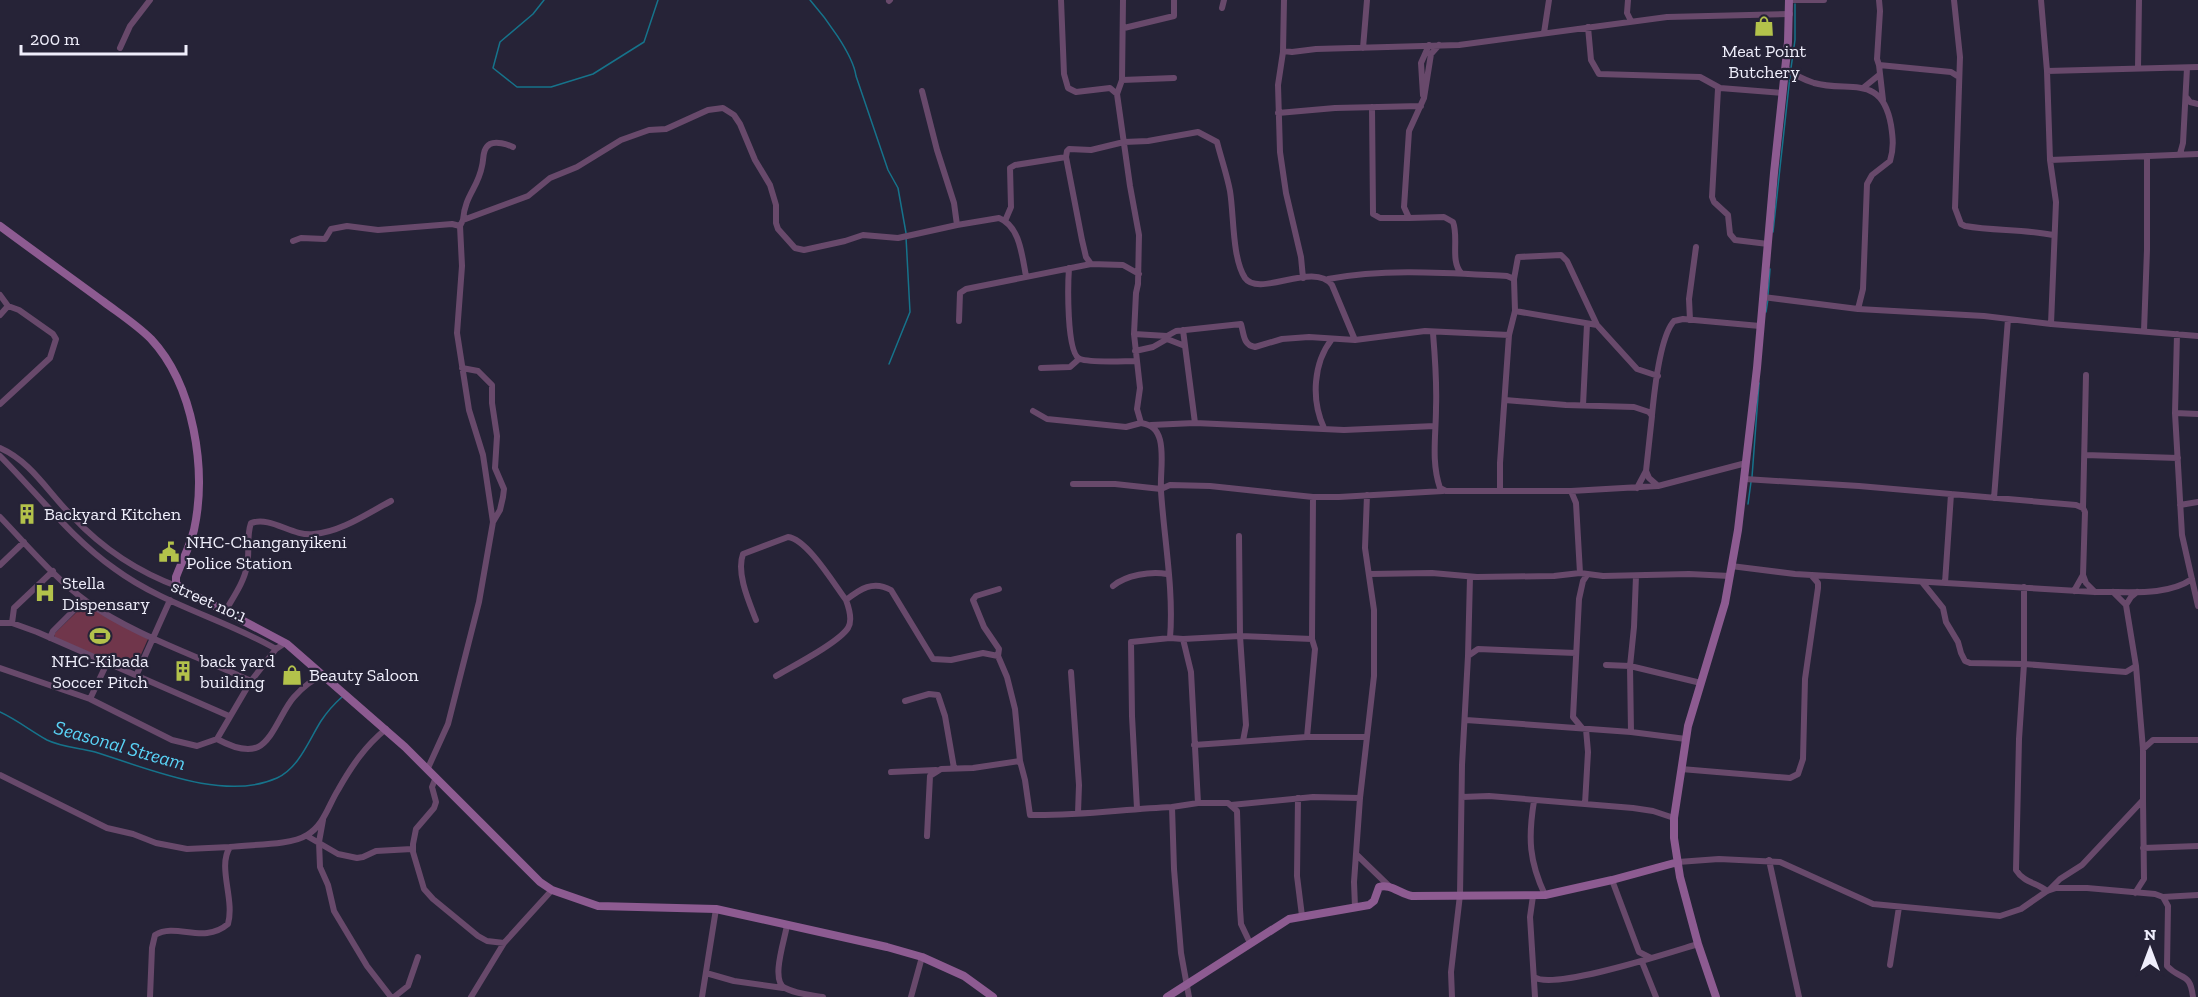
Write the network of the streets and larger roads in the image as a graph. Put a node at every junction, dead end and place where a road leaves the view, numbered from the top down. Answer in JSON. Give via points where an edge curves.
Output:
{"nodes":[{"id":1,"x":150,"y":0,"type":"edge"},
{"id":2,"x":1061,"y":0,"type":"edge"},
{"id":3,"x":1123,"y":0,"type":"edge"},
{"id":4,"x":1174,"y":0,"type":"edge"},
{"id":5,"x":1224,"y":0,"type":"edge"},
{"id":6,"x":1284,"y":0,"type":"edge"},
{"id":7,"x":1367,"y":0,"type":"edge"},
{"id":8,"x":1549,"y":0,"type":"edge"},
{"id":9,"x":1628,"y":0,"type":"edge"},
{"id":10,"x":1790,"y":0,"type":"edge"},
{"id":11,"x":1824,"y":0,"type":"edge"},
{"id":12,"x":1879,"y":0,"type":"edge"},
{"id":13,"x":1954,"y":0,"type":"edge"},
{"id":14,"x":2041,"y":0,"type":"edge"},
{"id":15,"x":2139,"y":0,"type":"edge"},
{"id":16,"x":1222,"y":8,"type":"dead end"},
{"id":17,"x":1790,"y":14,"type":"junction"},
{"id":18,"x":1631,"y":21,"type":"junction"},
{"id":19,"x":1588,"y":27,"type":"junction"},
{"id":20,"x":1124,"y":28,"type":"junction"},
{"id":21,"x":1544,"y":33,"type":"junction"},
{"id":22,"x":1429,"y":45,"type":"junction"},
{"id":23,"x":1439,"y":45,"type":"junction"},
{"id":24,"x":120,"y":48,"type":"dead end"},
{"id":25,"x":1363,"y":48,"type":"junction"},
{"id":26,"x":1283,"y":51,"type":"junction"},
{"id":27,"x":1879,"y":65,"type":"junction"},
{"id":28,"x":2198,"y":67,"type":"edge"},
{"id":29,"x":1785,"y":68,"type":"junction"},
{"id":30,"x":2139,"y":68,"type":"junction"},
{"id":31,"x":2187,"y":68,"type":"junction"},
{"id":32,"x":2048,"y":71,"type":"junction"},
{"id":33,"x":1879,"y":75,"type":"junction"},
{"id":34,"x":1959,"y":77,"type":"junction"},
{"id":35,"x":1174,"y":78,"type":"dead end"},
{"id":36,"x":1122,"y":80,"type":"junction"},
{"id":37,"x":1863,"y":88,"type":"junction"},
{"id":38,"x":1718,"y":89,"type":"dead end"},
{"id":39,"x":922,"y":91,"type":"dead end"},
{"id":40,"x":1782,"y":93,"type":"junction"},
{"id":41,"x":1118,"y":94,"type":"junction"},
{"id":42,"x":1424,"y":98,"type":"junction"},
{"id":43,"x":2187,"y":98,"type":"junction"},
{"id":44,"x":1883,"y":101,"type":"junction"},
{"id":45,"x":2198,"y":104,"type":"edge"},
{"id":46,"x":1421,"y":106,"type":"junction"},
{"id":47,"x":1372,"y":107,"type":"junction"},
{"id":48,"x":1278,"y":113,"type":"junction"},
{"id":49,"x":1124,"y":142,"type":"junction"},
{"id":50,"x":513,"y":147,"type":"dead end"},
{"id":51,"x":1066,"y":154,"type":"junction"},
{"id":52,"x":2180,"y":154,"type":"junction"},
{"id":53,"x":2198,"y":154,"type":"edge"},
{"id":54,"x":2147,"y":156,"type":"junction"},
{"id":55,"x":2050,"y":160,"type":"junction"},
{"id":56,"x":1409,"y":218,"type":"junction"},
{"id":57,"x":1005,"y":221,"type":"junction"},
{"id":58,"x":461,"y":223,"type":"junction"},
{"id":59,"x":957,"y":225,"type":"junction"},
{"id":60,"x":0,"y":226,"type":"edge"},
{"id":61,"x":2054,"y":235,"type":"junction"},
{"id":62,"x":293,"y":241,"type":"dead end"},
{"id":63,"x":1768,"y":244,"type":"junction"},
{"id":64,"x":1696,"y":247,"type":"dead end"},
{"id":65,"x":1091,"y":264,"type":"junction"},
{"id":66,"x":1139,"y":266,"type":"junction"},
{"id":67,"x":1069,"y":268,"type":"junction"},
{"id":68,"x":1130,"y":268,"type":"junction"},
{"id":69,"x":1461,"y":273,"type":"junction"},
{"id":70,"x":1138,"y":274,"type":"junction"},
{"id":71,"x":1026,"y":276,"type":"junction"},
{"id":72,"x":1303,"y":278,"type":"junction"},
{"id":73,"x":1328,"y":279,"type":"junction"},
{"id":74,"x":1514,"y":279,"type":"junction"},
{"id":75,"x":0,"y":295,"type":"edge"},
{"id":76,"x":1763,"y":297,"type":"junction"},
{"id":77,"x":9,"y":306,"type":"junction"},
{"id":78,"x":1858,"y":309,"type":"junction"},
{"id":79,"x":1515,"y":311,"type":"junction"},
{"id":80,"x":0,"y":315,"type":"edge"},
{"id":81,"x":2008,"y":319,"type":"junction"},
{"id":82,"x":1690,"y":320,"type":"junction"},
{"id":83,"x":959,"y":321,"type":"dead end"},
{"id":84,"x":1587,"y":324,"type":"junction"},
{"id":85,"x":2052,"y":324,"type":"junction"},
{"id":86,"x":1597,"y":325,"type":"junction"},
{"id":87,"x":1760,"y":326,"type":"junction"},
{"id":88,"x":1183,"y":330,"type":"junction"},
{"id":89,"x":2144,"y":331,"type":"junction"},
{"id":90,"x":1432,"y":333,"type":"junction"},
{"id":91,"x":1134,"y":334,"type":"junction"},
{"id":92,"x":2178,"y":334,"type":"junction"},
{"id":93,"x":1509,"y":335,"type":"junction"},
{"id":94,"x":2198,"y":336,"type":"edge"},
{"id":95,"x":1167,"y":338,"type":"junction"},
{"id":96,"x":1332,"y":339,"type":"junction"},
{"id":97,"x":1355,"y":340,"type":"junction"},
{"id":98,"x":1185,"y":346,"type":"junction"},
{"id":99,"x":1135,"y":351,"type":"junction"},
{"id":100,"x":1079,"y":359,"type":"junction"},
{"id":101,"x":1136,"y":361,"type":"junction"},
{"id":102,"x":462,"y":368,"type":"junction"},
{"id":103,"x":1041,"y":368,"type":"dead end"},
{"id":104,"x":2086,"y":375,"type":"dead end"},
{"id":105,"x":1658,"y":376,"type":"junction"},
{"id":106,"x":1505,"y":399,"type":"junction"},
{"id":107,"x":0,"y":404,"type":"edge"},
{"id":108,"x":1583,"y":405,"type":"junction"},
{"id":109,"x":1033,"y":411,"type":"dead end"},
{"id":110,"x":2175,"y":412,"type":"junction"},
{"id":111,"x":2198,"y":414,"type":"edge"},
{"id":112,"x":1652,"y":416,"type":"junction"},
{"id":113,"x":1142,"y":423,"type":"junction"},
{"id":114,"x":1195,"y":423,"type":"junction"},
{"id":115,"x":1151,"y":425,"type":"junction"},
{"id":116,"x":1435,"y":426,"type":"junction"},
{"id":117,"x":1324,"y":428,"type":"junction"},
{"id":118,"x":0,"y":448,"type":"edge"},
{"id":119,"x":2085,"y":455,"type":"junction"},
{"id":120,"x":0,"y":456,"type":"edge"},
{"id":121,"x":2178,"y":458,"type":"junction"},
{"id":122,"x":1746,"y":463,"type":"junction"},
{"id":123,"x":1646,"y":471,"type":"junction"},
{"id":124,"x":1501,"y":476,"type":"junction"},
{"id":125,"x":1745,"y":479,"type":"junction"},
{"id":126,"x":1073,"y":484,"type":"dead end"},
{"id":127,"x":1659,"y":486,"type":"junction"},
{"id":128,"x":1638,"y":488,"type":"junction"},
{"id":129,"x":1161,"y":489,"type":"junction"},
{"id":130,"x":1585,"y":490,"type":"junction"},
{"id":131,"x":1446,"y":491,"type":"junction"},
{"id":132,"x":1500,"y":491,"type":"junction"},
{"id":133,"x":1512,"y":491,"type":"junction"},
{"id":134,"x":1571,"y":491,"type":"junction"},
{"id":135,"x":1951,"y":494,"type":"junction"},
{"id":136,"x":1367,"y":495,"type":"junction"},
{"id":137,"x":1312,"y":497,"type":"junction"},
{"id":138,"x":1994,"y":498,"type":"junction"},
{"id":139,"x":391,"y":501,"type":"dead end"},
{"id":140,"x":2198,"y":502,"type":"edge"},
{"id":141,"x":1576,"y":503,"type":"junction"},
{"id":142,"x":2180,"y":505,"type":"junction"},
{"id":143,"x":2083,"y":508,"type":"junction"},
{"id":144,"x":0,"y":517,"type":"edge"},
{"id":145,"x":492,"y":522,"type":"junction"},
{"id":146,"x":1239,"y":536,"type":"dead end"},
{"id":147,"x":24,"y":542,"type":"junction"},
{"id":148,"x":0,"y":565,"type":"edge"},
{"id":149,"x":1731,"y":566,"type":"junction"},
{"id":150,"x":53,"y":571,"type":"junction"},
{"id":151,"x":1167,"y":574,"type":"junction"},
{"id":152,"x":1370,"y":574,"type":"junction"},
{"id":153,"x":1583,"y":574,"type":"junction"},
{"id":154,"x":1811,"y":575,"type":"junction"},
{"id":155,"x":2084,"y":575,"type":"junction"},
{"id":156,"x":1636,"y":576,"type":"junction"},
{"id":157,"x":1730,"y":576,"type":"junction"},
{"id":158,"x":1470,"y":577,"type":"junction"},
{"id":159,"x":2192,"y":579,"type":"junction"},
{"id":160,"x":1922,"y":582,"type":"junction"},
{"id":161,"x":1945,"y":582,"type":"junction"},
{"id":162,"x":1113,"y":586,"type":"dead end"},
{"id":163,"x":179,"y":587,"type":"junction"},
{"id":164,"x":2024,"y":587,"type":"junction"},
{"id":165,"x":2180,"y":587,"type":"junction"},
{"id":166,"x":999,"y":589,"type":"dead end"},
{"id":167,"x":2074,"y":591,"type":"junction"},
{"id":168,"x":2137,"y":591,"type":"junction"},
{"id":169,"x":2095,"y":592,"type":"junction"},
{"id":170,"x":2113,"y":592,"type":"junction"},
{"id":171,"x":2195,"y":594,"type":"junction"},
{"id":172,"x":84,"y":600,"type":"junction"},
{"id":173,"x":170,"y":600,"type":"junction"},
{"id":174,"x":846,"y":600,"type":"junction"},
{"id":175,"x":2126,"y":605,"type":"junction"},
{"id":176,"x":2198,"y":606,"type":"edge"},
{"id":177,"x":226,"y":610,"type":"junction"},
{"id":178,"x":756,"y":620,"type":"dead end"},
{"id":179,"x":0,"y":623,"type":"edge"},
{"id":180,"x":12,"y":623,"type":"junction"},
{"id":181,"x":1240,"y":636,"type":"junction"},
{"id":182,"x":153,"y":637,"type":"junction"},
{"id":183,"x":50,"y":638,"type":"junction"},
{"id":184,"x":1170,"y":638,"type":"junction"},
{"id":185,"x":1183,"y":639,"type":"junction"},
{"id":186,"x":1312,"y":639,"type":"junction"},
{"id":187,"x":285,"y":643,"type":"junction"},
{"id":188,"x":276,"y":649,"type":"junction"},
{"id":189,"x":1576,"y":653,"type":"junction"},
{"id":190,"x":998,"y":656,"type":"junction"},
{"id":191,"x":1468,"y":656,"type":"junction"},
{"id":192,"x":108,"y":662,"type":"junction"},
{"id":193,"x":2024,"y":664,"type":"junction"},
{"id":194,"x":1606,"y":665,"type":"dead end"},
{"id":195,"x":1630,"y":666,"type":"junction"},
{"id":196,"x":2136,"y":666,"type":"junction"},
{"id":197,"x":0,"y":668,"type":"edge"},
{"id":198,"x":1071,"y":672,"type":"dead end"},
{"id":199,"x":2126,"y":672,"type":"junction"},
{"id":200,"x":324,"y":675,"type":"junction"},
{"id":201,"x":136,"y":676,"type":"junction"},
{"id":202,"x":776,"y":676,"type":"dead end"},
{"id":203,"x":2136,"y":679,"type":"junction"},
{"id":204,"x":251,"y":681,"type":"junction"},
{"id":205,"x":1701,"y":683,"type":"junction"},
{"id":206,"x":90,"y":699,"type":"junction"},
{"id":207,"x":905,"y":701,"type":"dead end"},
{"id":208,"x":229,"y":716,"type":"junction"},
{"id":209,"x":1573,"y":717,"type":"junction"},
{"id":210,"x":1466,"y":720,"type":"junction"},
{"id":211,"x":1569,"y":727,"type":"junction"},
{"id":212,"x":1584,"y":728,"type":"junction"},
{"id":213,"x":386,"y":729,"type":"junction"},
{"id":214,"x":1632,"y":732,"type":"junction"},
{"id":215,"x":1307,"y":737,"type":"junction"},
{"id":216,"x":1366,"y":737,"type":"junction"},
{"id":217,"x":217,"y":739,"type":"junction"},
{"id":218,"x":1686,"y":739,"type":"junction"},
{"id":219,"x":1243,"y":741,"type":"junction"},
{"id":220,"x":2198,"y":741,"type":"edge"},
{"id":221,"x":1194,"y":745,"type":"junction"},
{"id":222,"x":2143,"y":749,"type":"junction"},
{"id":223,"x":1020,"y":761,"type":"junction"},
{"id":224,"x":428,"y":768,"type":"junction"},
{"id":225,"x":954,"y":768,"type":"junction"},
{"id":226,"x":1681,"y":769,"type":"junction"},
{"id":227,"x":936,"y":770,"type":"junction"},
{"id":228,"x":891,"y":772,"type":"dead end"},
{"id":229,"x":0,"y":775,"type":"edge"},
{"id":230,"x":436,"y":776,"type":"junction"},
{"id":231,"x":1461,"y":797,"type":"junction"},
{"id":232,"x":1298,"y":798,"type":"junction"},
{"id":233,"x":1360,"y":798,"type":"junction"},
{"id":234,"x":2143,"y":800,"type":"junction"},
{"id":235,"x":1534,"y":801,"type":"junction"},
{"id":236,"x":1198,"y":803,"type":"junction"},
{"id":237,"x":1585,"y":804,"type":"junction"},
{"id":238,"x":1232,"y":805,"type":"junction"},
{"id":239,"x":1172,"y":807,"type":"junction"},
{"id":240,"x":1137,"y":808,"type":"junction"},
{"id":241,"x":1078,"y":813,"type":"junction"},
{"id":242,"x":1674,"y":818,"type":"junction"},
{"id":243,"x":323,"y":820,"type":"junction"},
{"id":244,"x":307,"y":836,"type":"junction"},
{"id":245,"x":927,"y":836,"type":"dead end"},
{"id":246,"x":320,"y":842,"type":"junction"},
{"id":247,"x":2198,"y":846,"type":"edge"},
{"id":248,"x":230,"y":847,"type":"junction"},
{"id":249,"x":2143,"y":848,"type":"junction"},
{"id":250,"x":412,"y":849,"type":"junction"},
{"id":251,"x":1357,"y":855,"type":"junction"},
{"id":252,"x":1768,"y":860,"type":"junction"},
{"id":253,"x":1678,"y":862,"type":"junction"},
{"id":254,"x":1612,"y":880,"type":"junction"},
{"id":255,"x":2144,"y":882,"type":"junction"},
{"id":256,"x":1388,"y":885,"type":"junction"},
{"id":257,"x":552,"y":890,"type":"junction"},
{"id":258,"x":2048,"y":890,"type":"junction"},
{"id":259,"x":2135,"y":893,"type":"junction"},
{"id":260,"x":2155,"y":894,"type":"junction"},
{"id":261,"x":1460,"y":895,"type":"junction"},
{"id":262,"x":1545,"y":895,"type":"junction"},
{"id":263,"x":2198,"y":895,"type":"edge"},
{"id":264,"x":1533,"y":897,"type":"junction"},
{"id":265,"x":2163,"y":897,"type":"junction"},
{"id":266,"x":1355,"y":907,"type":"junction"},
{"id":267,"x":1899,"y":907,"type":"junction"},
{"id":268,"x":716,"y":909,"type":"junction"},
{"id":269,"x":1302,"y":916,"type":"junction"},
{"id":270,"x":787,"y":924,"type":"junction"},
{"id":271,"x":504,"y":943,"type":"junction"},
{"id":272,"x":1250,"y":943,"type":"junction"},
{"id":273,"x":1698,"y":944,"type":"junction"},
{"id":274,"x":418,"y":957,"type":"dead end"},
{"id":275,"x":922,"y":957,"type":"junction"},
{"id":276,"x":1651,"y":958,"type":"junction"},
{"id":277,"x":1642,"y":962,"type":"junction"},
{"id":278,"x":1890,"y":965,"type":"dead end"},
{"id":279,"x":706,"y":973,"type":"junction"},
{"id":280,"x":1534,"y":977,"type":"junction"},
{"id":281,"x":1544,"y":982,"type":"junction"},
{"id":282,"x":1188,"y":984,"type":"junction"},
{"id":283,"x":783,"y":988,"type":"junction"},
{"id":284,"x":1535,"y":993,"type":"edge"},
{"id":285,"x":701,"y":996,"type":"edge"},
{"id":286,"x":811,"y":996,"type":"edge"},
{"id":287,"x":150,"y":997,"type":"edge"},
{"id":288,"x":392,"y":997,"type":"edge"},
{"id":289,"x":471,"y":997,"type":"edge"},
{"id":290,"x":823,"y":997,"type":"edge"},
{"id":291,"x":911,"y":997,"type":"edge"},
{"id":292,"x":993,"y":997,"type":"edge"},
{"id":293,"x":1167,"y":997,"type":"edge"},
{"id":294,"x":1190,"y":997,"type":"edge"},
{"id":295,"x":1452,"y":997,"type":"edge"},
{"id":296,"x":1656,"y":997,"type":"edge"},
{"id":297,"x":1716,"y":997,"type":"edge"},
{"id":298,"x":1799,"y":997,"type":"edge"},
{"id":299,"x":2193,"y":997,"type":"edge"}],
"edges":[{"from":1,"to":24,"type":"street","via":[[130,26]]},
{"from":2,"to":41,"type":"street","via":[[1068,88],[1076,92],[1110,88]]},
{"from":3,"to":20,"type":"street"},
{"from":4,"to":20,"type":"street","via":[[1174,16]]},
{"from":5,"to":16,"type":"street"},
{"from":6,"to":26,"type":"street"},
{"from":7,"to":25,"type":"street"},
{"from":8,"to":21,"type":"street"},
{"from":9,"to":18,"type":"street"},
{"from":10,"to":11,"type":"street"},
{"from":10,"to":17,"type":"street"},
{"from":12,"to":27,"type":"street"},
{"from":13,"to":34,"type":"street"},
{"from":14,"to":32,"type":"street"},
{"from":15,"to":30,"type":"street"},
{"from":17,"to":18,"type":"street"},
{"from":17,"to":29,"type":"street"},
{"from":18,"to":19,"type":"street"},
{"from":19,"to":21,"type":"street"},
{"from":19,"to":40,"type":"street","via":[[1591,60],[1599,74],[1700,77],[1722,89]]},
{"from":20,"to":36,"type":"street"},
{"from":21,"to":23,"type":"street","via":[[1494,42]]},
{"from":22,"to":23,"type":"street"},
{"from":22,"to":25,"type":"street"},
{"from":22,"to":42,"type":"street","via":[[1421,63]]},
{"from":23,"to":42,"type":"street","via":[[1431,54]]},
{"from":25,"to":26,"type":"street"},
{"from":26,"to":48,"type":"street"},
{"from":27,"to":33,"type":"street"},
{"from":27,"to":34,"type":"street","via":[[1947,72]]},
{"from":28,"to":31,"type":"street"},
{"from":29,"to":37,"type":"street","via":[[1815,83]]},
{"from":29,"to":40,"type":"street"},
{"from":30,"to":31,"type":"street"},
{"from":30,"to":32,"type":"street"},
{"from":31,"to":43,"type":"street"},
{"from":32,"to":55,"type":"street"},
{"from":33,"to":37,"type":"street"},
{"from":33,"to":44,"type":"street"},
{"from":34,"to":61,"type":"street","via":[[1955,208],[1958,220],[1965,226],[1989,230]]},
{"from":35,"to":36,"type":"street"},
{"from":36,"to":41,"type":"street"},
{"from":37,"to":44,"type":"street"},
{"from":38,"to":63,"type":"street","via":[[1712,197],[1728,215],[1730,234],[1735,240]]},
{"from":39,"to":59,"type":"street"},
{"from":40,"to":63,"type":"street"},
{"from":41,"to":49,"type":"street"},
{"from":42,"to":46,"type":"street"},
{"from":43,"to":45,"type":"street"},
{"from":43,"to":52,"type":"street"},
{"from":44,"to":78,"type":"street","via":[[1889,114],[1893,152],[1890,161],[1867,184],[1863,289]]},
{"from":46,"to":47,"type":"street"},
{"from":46,"to":56,"type":"street","via":[[1408,138],[1404,207]]},
{"from":47,"to":48,"type":"street"},
{"from":47,"to":56,"type":"street","via":[[1373,214],[1380,218]]},
{"from":48,"to":72,"type":"street","via":[[1286,193]]},
{"from":49,"to":51,"type":"street","via":[[1091,150],[1069,149]]},
{"from":49,"to":66,"type":"street","via":[[1139,235]]},
{"from":49,"to":72,"type":"street","via":[[1198,132],[1217,142],[1246,280],[1261,283]]},
{"from":50,"to":58,"type":"street","via":[[495,143],[484,150],[480,175],[465,204]]},
{"from":51,"to":57,"type":"street","via":[[1010,168],[1011,207]]},
{"from":51,"to":65,"type":"street","via":[[1082,240]]},
{"from":52,"to":53,"type":"street"},
{"from":52,"to":54,"type":"street"},
{"from":54,"to":55,"type":"street"},
{"from":54,"to":89,"type":"street"},
{"from":55,"to":61,"type":"street","via":[[2056,202]]},
{"from":56,"to":69,"type":"street","via":[[1444,217],[1453,222],[1456,265]]},
{"from":57,"to":59,"type":"street","via":[[999,218]]},
{"from":57,"to":71,"type":"street","via":[[1020,246]]},
{"from":58,"to":59,"type":"street","via":[[528,196],[550,178],[577,167],[621,140],[723,108],[740,124],[770,185],[777,226],[797,249],[867,235],[898,238]]},
{"from":58,"to":62,"type":"street","via":[[378,230],[340,226],[325,239]]},
{"from":58,"to":102,"type":"street","via":[[456,333]]},
{"from":60,"to":163,"type":"street","via":[[139,328],[167,359],[189,411],[198,456],[196,520],[176,577]]},
{"from":61,"to":85,"type":"street"},
{"from":63,"to":76,"type":"street"},
{"from":64,"to":82,"type":"street"},
{"from":65,"to":67,"type":"street"},
{"from":65,"to":68,"type":"street"},
{"from":66,"to":68,"type":"street"},
{"from":66,"to":70,"type":"street"},
{"from":67,"to":71,"type":"street"},
{"from":67,"to":100,"type":"street","via":[[1071,332]]},
{"from":68,"to":70,"type":"street"},
{"from":69,"to":73,"type":"street","via":[[1368,274]]},
{"from":69,"to":74,"type":"street"},
{"from":70,"to":91,"type":"street"},
{"from":71,"to":83,"type":"street","via":[[960,293]]},
{"from":72,"to":73,"type":"street"},
{"from":73,"to":97,"type":"street"},
{"from":74,"to":79,"type":"street"},
{"from":74,"to":86,"type":"street","via":[[1518,257],[1561,255]]},
{"from":75,"to":77,"type":"street"},
{"from":76,"to":78,"type":"street"},
{"from":76,"to":87,"type":"street"},
{"from":77,"to":80,"type":"street"},
{"from":77,"to":107,"type":"street","via":[[20,310],[56,339],[50,358]]},
{"from":78,"to":81,"type":"street"},
{"from":79,"to":84,"type":"street"},
{"from":79,"to":93,"type":"street"},
{"from":81,"to":85,"type":"street"},
{"from":81,"to":138,"type":"street"},
{"from":82,"to":87,"type":"street"},
{"from":82,"to":105,"type":"street","via":[[1674,321],[1668,329]]},
{"from":84,"to":86,"type":"street"},
{"from":84,"to":108,"type":"street"},
{"from":85,"to":89,"type":"street"},
{"from":86,"to":105,"type":"street","via":[[1637,369]]},
{"from":87,"to":122,"type":"street"},
{"from":88,"to":95,"type":"street"},
{"from":88,"to":96,"type":"street","via":[[1241,324],[1245,341],[1255,347],[1282,339]]},
{"from":88,"to":98,"type":"street"},
{"from":89,"to":92,"type":"street"},
{"from":90,"to":93,"type":"street"},
{"from":90,"to":97,"type":"street","via":[[1408,332]]},
{"from":90,"to":116,"type":"street"},
{"from":91,"to":95,"type":"street"},
{"from":91,"to":99,"type":"street"},
{"from":92,"to":94,"type":"street"},
{"from":92,"to":110,"type":"street"},
{"from":93,"to":106,"type":"street"},
{"from":95,"to":98,"type":"street"},
{"from":95,"to":99,"type":"street","via":[[1153,347]]},
{"from":96,"to":97,"type":"street"},
{"from":96,"to":117,"type":"street","via":[[1322,355],[1317,376]]},
{"from":98,"to":114,"type":"street"},
{"from":99,"to":101,"type":"street"},
{"from":100,"to":101,"type":"street"},
{"from":100,"to":103,"type":"street","via":[[1073,366]]},
{"from":101,"to":113,"type":"street","via":[[1140,388],[1137,409]]},
{"from":102,"to":145,"type":"street","via":[[470,417],[483,455]]},
{"from":102,"to":145,"type":"street","via":[[478,371],[492,385],[497,436],[495,468],[504,489],[500,510]]},
{"from":104,"to":119,"type":"street"},
{"from":105,"to":112,"type":"street"},
{"from":106,"to":108,"type":"street"},
{"from":106,"to":124,"type":"street"},
{"from":108,"to":112,"type":"street","via":[[1634,407]]},
{"from":109,"to":113,"type":"street","via":[[1047,419],[1126,427]]},
{"from":110,"to":111,"type":"street"},
{"from":110,"to":121,"type":"street"},
{"from":112,"to":123,"type":"street"},
{"from":113,"to":115,"type":"street"},
{"from":114,"to":115,"type":"street"},
{"from":114,"to":117,"type":"street"},
{"from":115,"to":129,"type":"street","via":[[1160,440]]},
{"from":116,"to":117,"type":"street"},
{"from":116,"to":131,"type":"street","via":[[1437,479]]},
{"from":118,"to":163,"type":"street","via":[[31,469],[74,518],[125,561]]},
{"from":119,"to":121,"type":"street"},
{"from":119,"to":143,"type":"street"},
{"from":120,"to":173,"type":"street","name":"street no:1","via":[[96,554],[130,579]]},
{"from":121,"to":142,"type":"street"},
{"from":122,"to":125,"type":"street"},
{"from":122,"to":127,"type":"street"},
{"from":123,"to":127,"type":"street"},
{"from":123,"to":128,"type":"street"},
{"from":124,"to":132,"type":"street"},
{"from":124,"to":133,"type":"street"},
{"from":125,"to":135,"type":"street"},
{"from":125,"to":149,"type":"street"},
{"from":126,"to":129,"type":"street"},
{"from":127,"to":128,"type":"street"},
{"from":128,"to":130,"type":"street"},
{"from":129,"to":137,"type":"street","via":[[1170,485],[1210,486]]},
{"from":129,"to":151,"type":"street"},
{"from":130,"to":134,"type":"street"},
{"from":130,"to":141,"type":"street"},
{"from":131,"to":132,"type":"street"},
{"from":131,"to":136,"type":"street"},
{"from":132,"to":133,"type":"street"},
{"from":133,"to":134,"type":"street"},
{"from":134,"to":141,"type":"street"},
{"from":135,"to":138,"type":"street"},
{"from":135,"to":161,"type":"street"},
{"from":136,"to":137,"type":"street"},
{"from":136,"to":152,"type":"street","via":[[1365,548]]},
{"from":137,"to":186,"type":"street"},
{"from":138,"to":143,"type":"street"},
{"from":139,"to":177,"type":"street","via":[[357,520],[314,534],[258,521],[251,523],[247,567]]},
{"from":140,"to":142,"type":"street"},
{"from":141,"to":153,"type":"street"},
{"from":142,"to":159,"type":"street"},
{"from":143,"to":155,"type":"street"},
{"from":144,"to":147,"type":"street"},
{"from":145,"to":224,"type":"street","via":[[479,602],[450,716]]},
{"from":146,"to":181,"type":"street"},
{"from":147,"to":148,"type":"street"},
{"from":147,"to":150,"type":"street"},
{"from":149,"to":154,"type":"street"},
{"from":149,"to":157,"type":"street"},
{"from":150,"to":172,"type":"street"},
{"from":150,"to":180,"type":"street","via":[[15,608]]},
{"from":151,"to":162,"type":"street","via":[[1124,579]]},
{"from":151,"to":184,"type":"street"},
{"from":152,"to":158,"type":"street"},
{"from":152,"to":216,"type":"street","via":[[1374,688]]},
{"from":153,"to":156,"type":"street"},
{"from":153,"to":158,"type":"street"},
{"from":153,"to":189,"type":"street"},
{"from":154,"to":160,"type":"street"},
{"from":154,"to":226,"type":"street","via":[[1818,588],[1805,679],[1803,759],[1798,774],[1790,778]]},
{"from":155,"to":167,"type":"street"},
{"from":155,"to":169,"type":"street"},
{"from":156,"to":157,"type":"street"},
{"from":156,"to":195,"type":"street"},
{"from":157,"to":205,"type":"street"},
{"from":158,"to":191,"type":"street"},
{"from":159,"to":165,"type":"street"},
{"from":159,"to":171,"type":"street"},
{"from":160,"to":161,"type":"street"},
{"from":160,"to":193,"type":"street","via":[[1943,608],[1965,661]]},
{"from":161,"to":164,"type":"street"},
{"from":163,"to":177,"type":"street"},
{"from":164,"to":167,"type":"street"},
{"from":164,"to":193,"type":"street"},
{"from":165,"to":168,"type":"street"},
{"from":165,"to":171,"type":"street"},
{"from":166,"to":190,"type":"street","via":[[973,600],[999,649]]},
{"from":167,"to":169,"type":"street"},
{"from":168,"to":170,"type":"street"},
{"from":168,"to":175,"type":"street"},
{"from":169,"to":170,"type":"street"},
{"from":170,"to":175,"type":"street"},
{"from":171,"to":176,"type":"street"},
{"from":172,"to":182,"type":"street"},
{"from":172,"to":183,"type":"street"},
{"from":173,"to":182,"type":"street"},
{"from":173,"to":188,"type":"street","name":"street no:1"},
{"from":174,"to":178,"type":"street","via":[[809,552],[788,537],[743,554],[743,578]]},
{"from":174,"to":190,"type":"street","via":[[860,588],[885,587],[906,612],[933,659],[951,660],[983,653]]},
{"from":174,"to":202,"type":"street","via":[[850,619],[845,631]]},
{"from":175,"to":196,"type":"street"},
{"from":177,"to":187,"type":"street"},
{"from":179,"to":180,"type":"street"},
{"from":180,"to":183,"type":"street"},
{"from":181,"to":185,"type":"street"},
{"from":181,"to":186,"type":"street"},
{"from":181,"to":219,"type":"street","via":[[1246,725]]},
{"from":182,"to":201,"type":"street"},
{"from":182,"to":204,"type":"street"},
{"from":183,"to":192,"type":"street"},
{"from":184,"to":185,"type":"street"},
{"from":184,"to":240,"type":"street","via":[[1131,642]]},
{"from":185,"to":221,"type":"street","via":[[1191,672]]},
{"from":186,"to":215,"type":"street","via":[[1315,649]]},
{"from":187,"to":188,"type":"street"},
{"from":187,"to":200,"type":"street"},
{"from":188,"to":204,"type":"street"},
{"from":189,"to":191,"type":"street","via":[[1478,650]]},
{"from":189,"to":209,"type":"street"},
{"from":190,"to":223,"type":"street","via":[[1015,709]]},
{"from":191,"to":210,"type":"street"},
{"from":192,"to":201,"type":"street"},
{"from":192,"to":206,"type":"street"},
{"from":193,"to":199,"type":"street"},
{"from":193,"to":258,"type":"street","via":[[2016,870],[2025,880]]},
{"from":194,"to":195,"type":"street"},
{"from":195,"to":205,"type":"street"},
{"from":195,"to":214,"type":"street"},
{"from":196,"to":199,"type":"street"},
{"from":196,"to":203,"type":"street"},
{"from":197,"to":206,"type":"street"},
{"from":198,"to":241,"type":"street"},
{"from":199,"to":203,"type":"street"},
{"from":200,"to":213,"type":"street"},
{"from":200,"to":217,"type":"street","via":[[293,698],[258,747],[232,746]]},
{"from":201,"to":208,"type":"street"},
{"from":203,"to":222,"type":"street"},
{"from":204,"to":208,"type":"street"},
{"from":205,"to":218,"type":"street"},
{"from":206,"to":217,"type":"street","via":[[193,747]]},
{"from":207,"to":225,"type":"street","via":[[938,695]]},
{"from":208,"to":217,"type":"street"},
{"from":209,"to":211,"type":"street"},
{"from":209,"to":212,"type":"street"},
{"from":210,"to":211,"type":"street"},
{"from":210,"to":231,"type":"street"},
{"from":211,"to":212,"type":"street"},
{"from":212,"to":214,"type":"street"},
{"from":212,"to":237,"type":"street"},
{"from":213,"to":224,"type":"street"},
{"from":213,"to":243,"type":"street","via":[[369,742],[357,759]]},
{"from":214,"to":218,"type":"street"},
{"from":215,"to":216,"type":"street"},
{"from":215,"to":219,"type":"street"},
{"from":216,"to":233,"type":"street"},
{"from":218,"to":226,"type":"street"},
{"from":219,"to":221,"type":"street"},
{"from":220,"to":222,"type":"street","via":[[2153,740]]},
{"from":221,"to":236,"type":"street"},
{"from":222,"to":234,"type":"street"},
{"from":223,"to":225,"type":"street"},
{"from":223,"to":241,"type":"street","via":[[1030,815]]},
{"from":224,"to":230,"type":"street"},
{"from":225,"to":227,"type":"street"},
{"from":226,"to":242,"type":"street"},
{"from":227,"to":228,"type":"street"},
{"from":227,"to":245,"type":"street","via":[[930,776]]},
{"from":229,"to":248,"type":"street","via":[[107,828],[187,849]]},
{"from":230,"to":250,"type":"street","via":[[432,787],[436,802],[416,829]]},
{"from":230,"to":257,"type":"street","via":[[527,871]]},
{"from":231,"to":235,"type":"street"},
{"from":231,"to":261,"type":"street"},
{"from":232,"to":233,"type":"street"},
{"from":232,"to":238,"type":"street"},
{"from":232,"to":269,"type":"street","via":[[1297,876]]},
{"from":233,"to":251,"type":"street"},
{"from":234,"to":249,"type":"street"},
{"from":234,"to":258,"type":"street","via":[[2086,861]]},
{"from":235,"to":237,"type":"street"},
{"from":235,"to":262,"type":"street","via":[[1530,848]]},
{"from":236,"to":238,"type":"street"},
{"from":236,"to":239,"type":"street"},
{"from":237,"to":242,"type":"street","via":[[1647,809]]},
{"from":238,"to":272,"type":"street","via":[[1237,811],[1241,924]]},
{"from":239,"to":240,"type":"street"},
{"from":239,"to":282,"type":"street","via":[[1181,953]]},
{"from":240,"to":241,"type":"street"},
{"from":242,"to":253,"type":"street"},
{"from":243,"to":244,"type":"street"},
{"from":243,"to":246,"type":"street"},
{"from":244,"to":246,"type":"street"},
{"from":244,"to":248,"type":"street"},
{"from":246,"to":250,"type":"street","via":[[338,854],[357,858],[376,851]]},
{"from":246,"to":288,"type":"street","via":[[320,867],[334,911],[366,966]]},
{"from":247,"to":249,"type":"street"},
{"from":248,"to":287,"type":"street","via":[[225,856],[228,924],[211,933],[164,931],[155,935]]},
{"from":249,"to":255,"type":"street"},
{"from":250,"to":271,"type":"street","via":[[424,889],[433,899],[478,936]]},
{"from":251,"to":256,"type":"street"},
{"from":251,"to":266,"type":"street"},
{"from":252,"to":253,"type":"street"},
{"from":252,"to":267,"type":"street","via":[[1800,870],[1865,902]]},
{"from":252,"to":298,"type":"street"},
{"from":253,"to":254,"type":"street"},
{"from":253,"to":273,"type":"street"},
{"from":254,"to":262,"type":"street"},
{"from":254,"to":276,"type":"street","via":[[1639,952]]},
{"from":255,"to":259,"type":"street"},
{"from":255,"to":260,"type":"street"},
{"from":256,"to":261,"type":"street","via":[[1404,895]]},
{"from":256,"to":266,"type":"street","via":[[1379,887],[1374,902]]},
{"from":257,"to":268,"type":"street","via":[[604,907]]},
{"from":257,"to":271,"type":"street"},
{"from":258,"to":259,"type":"street","via":[[2087,888]]},
{"from":258,"to":267,"type":"street","via":[[2021,909],[2000,916]]},
{"from":259,"to":260,"type":"street"},
{"from":260,"to":265,"type":"street"},
{"from":261,"to":264,"type":"street"},
{"from":261,"to":295,"type":"street"},
{"from":262,"to":264,"type":"street"},
{"from":263,"to":265,"type":"street"},
{"from":264,"to":280,"type":"street","via":[[1530,912]]},
{"from":265,"to":299,"type":"street","via":[[2168,906],[2167,966],[2188,978]]},
{"from":266,"to":269,"type":"street"},
{"from":267,"to":278,"type":"street"},
{"from":268,"to":270,"type":"street"},
{"from":268,"to":279,"type":"street"},
{"from":269,"to":272,"type":"street","via":[[1280,924]]},
{"from":270,"to":275,"type":"street"},
{"from":270,"to":283,"type":"street","via":[[778,970]]},
{"from":271,"to":289,"type":"street"},
{"from":272,"to":282,"type":"street"},
{"from":273,"to":276,"type":"street"},
{"from":273,"to":297,"type":"street"},
{"from":274,"to":288,"type":"street","via":[[408,986]]},
{"from":275,"to":291,"type":"street"},
{"from":275,"to":292,"type":"street","via":[[964,976]]},
{"from":276,"to":277,"type":"street"},
{"from":277,"to":281,"type":"street"},
{"from":277,"to":296,"type":"street"},
{"from":279,"to":283,"type":"street"},
{"from":279,"to":285,"type":"street"},
{"from":280,"to":281,"type":"street"},
{"from":280,"to":284,"type":"street"},
{"from":281,"to":284,"type":"street"},
{"from":282,"to":293,"type":"street"},
{"from":282,"to":294,"type":"street"},
{"from":283,"to":286,"type":"street"},
{"from":286,"to":290,"type":"street"}]}
